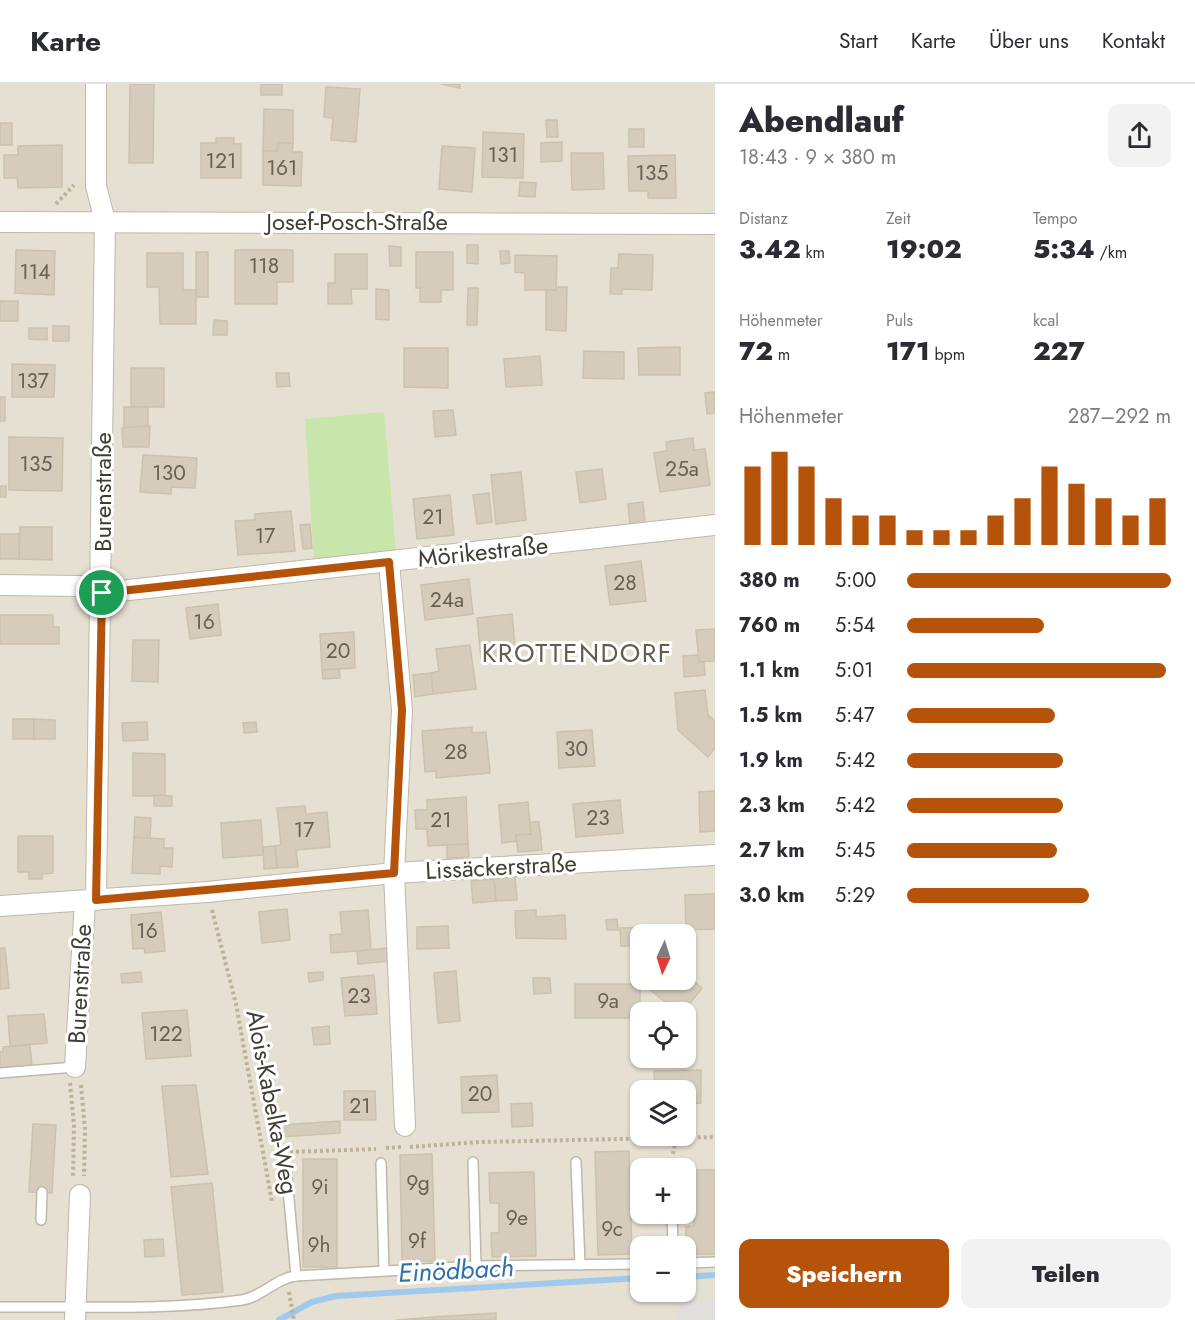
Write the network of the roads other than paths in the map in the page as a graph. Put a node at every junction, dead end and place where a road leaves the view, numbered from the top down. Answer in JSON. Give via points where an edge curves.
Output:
{"nodes":[{"id":1,"x":96,"y":84,"type":"edge"},
{"id":2,"x":105,"y":221,"type":"junction"},
{"id":3,"x":0,"y":222,"type":"edge"},
{"id":4,"x":715,"y":224,"type":"edge"},
{"id":5,"x":715,"y":525,"type":"edge"},
{"id":6,"x":389,"y":562,"type":"junction"},
{"id":7,"x":0,"y":585,"type":"edge"},
{"id":8,"x":102,"y":593,"type":"junction"},
{"id":9,"x":715,"y":855,"type":"edge"},
{"id":10,"x":394,"y":873,"type":"junction"},
{"id":11,"x":91,"y":901,"type":"junction"},
{"id":12,"x":0,"y":906,"type":"edge"},
{"id":13,"x":75,"y":1067,"type":"joint"},
{"id":14,"x":0,"y":1073,"type":"edge"},
{"id":15,"x":405,"y":1126,"type":"dead end"},
{"id":16,"x":473,"y":1162,"type":"dead end"},
{"id":17,"x":576,"y":1162,"type":"dead end"},
{"id":18,"x":381,"y":1163,"type":"dead end"},
{"id":19,"x":286,"y":1167,"type":"road end"},
{"id":20,"x":42,"y":1192,"type":"dead end"},
{"id":21,"x":80,"y":1195,"type":"road end"},
{"id":22,"x":41,"y":1220,"type":"dead end"},
{"id":23,"x":715,"y":1262,"type":"edge"},
{"id":24,"x":696,"y":1263,"type":"edge"},
{"id":25,"x":630,"y":1264,"type":"edge"},
{"id":26,"x":580,"y":1265,"type":"junction"},
{"id":27,"x":476,"y":1266,"type":"junction"},
{"id":28,"x":384,"y":1271,"type":"junction"},
{"id":29,"x":291,"y":1277,"type":"junction"},
{"id":30,"x":0,"y":1307,"type":"edge"},
{"id":31,"x":75,"y":1313,"type":"edge"}],
"edges":[{"from":1,"to":2,"type":"street","name":"Burenstraße","via":[[96,186]]},
{"from":2,"to":3,"type":"street","name":"Josef-Posch-Straße"},
{"from":2,"to":4,"type":"street","name":"Josef-Posch-Straße"},
{"from":2,"to":8,"type":"street","name":"Burenstraße"},
{"from":5,"to":6,"type":"street","name":"Mörikestraße"},
{"from":6,"to":8,"type":"street","name":"Mörikestraße"},
{"from":6,"to":10,"type":"street","via":[[402,710]]},
{"from":7,"to":8,"type":"street","name":"Mörikestraße","via":[[80,586]]},
{"from":8,"to":11,"type":"street","name":"Burenstraße"},
{"from":9,"to":10,"type":"street","name":"Lissäckerstraße"},
{"from":10,"to":11,"type":"street","name":"Lissäckerstraße"},
{"from":10,"to":15,"type":"street"},
{"from":11,"to":12,"type":"street","name":"Lissäckerstraße"},
{"from":11,"to":13,"type":"street","name":"Burenstraße"},
{"from":13,"to":14,"type":"lane"},
{"from":16,"to":27,"type":"lane"},
{"from":17,"to":26,"type":"lane"},
{"from":18,"to":28,"type":"lane"},
{"from":19,"to":29,"type":"lane"},
{"from":20,"to":22,"type":"lane"},
{"from":21,"to":31,"type":"street"},
{"from":23,"to":24,"type":"lane"},
{"from":25,"to":26,"type":"lane"},
{"from":26,"to":27,"type":"lane"},
{"from":27,"to":28,"type":"lane"},
{"from":28,"to":29,"type":"lane"},
{"from":29,"to":31,"type":"lane","via":[[246,1300]]},
{"from":30,"to":31,"type":"lane"}]}
